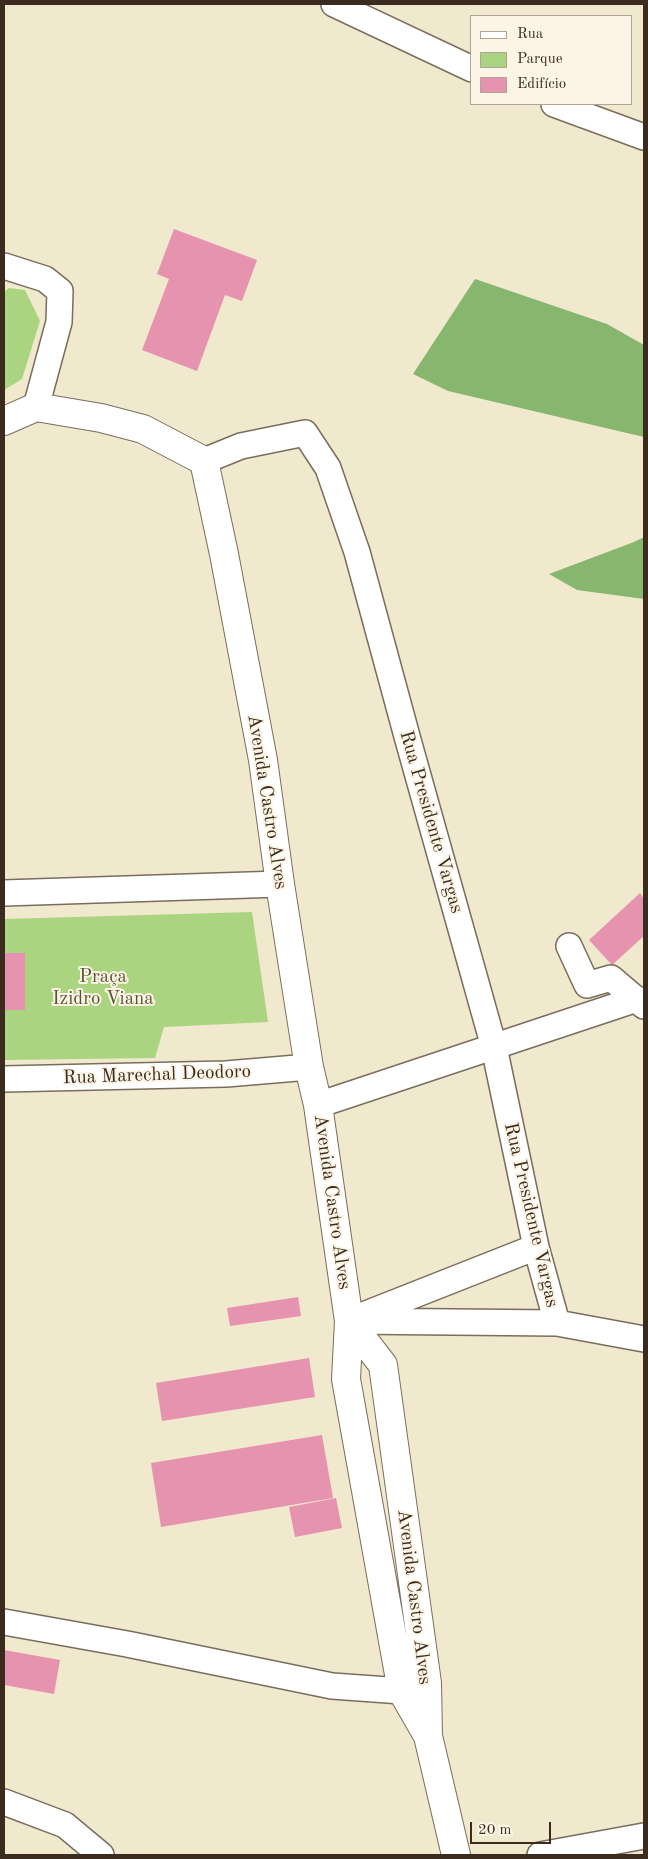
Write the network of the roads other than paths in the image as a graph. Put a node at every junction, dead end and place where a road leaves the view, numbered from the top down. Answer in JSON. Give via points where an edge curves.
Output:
{"nodes":[{"id":1,"x":334,"y":4,"type":"edge"},
{"id":2,"x":470,"y":68,"type":"edge"},
{"id":3,"x":557,"y":105,"type":"edge"},
{"id":4,"x":644,"y":137,"type":"edge"},
{"id":5,"x":4,"y":266,"type":"edge"},
{"id":6,"x":36,"y":407,"type":"junction"},
{"id":7,"x":4,"y":420,"type":"edge"},
{"id":8,"x":204,"y":461,"type":"junction"},
{"id":9,"x":280,"y":884,"type":"junction"},
{"id":10,"x":4,"y":893,"type":"edge"},
{"id":11,"x":569,"y":946,"type":"dead end"},
{"id":12,"x":641,"y":1002,"type":"edge"},
{"id":13,"x":494,"y":1047,"type":"junction"},
{"id":14,"x":309,"y":1067,"type":"junction"},
{"id":15,"x":4,"y":1079,"type":"edge"},
{"id":16,"x":318,"y":1106,"type":"junction"},
{"id":17,"x":536,"y":1247,"type":"junction"},
{"id":18,"x":349,"y":1321,"type":"junction"},
{"id":19,"x":557,"y":1323,"type":"junction"},
{"id":20,"x":644,"y":1339,"type":"edge"},
{"id":21,"x":4,"y":1622,"type":"edge"},
{"id":22,"x":414,"y":1687,"type":"junction"},
{"id":23,"x":4,"y":1802,"type":"edge"},
{"id":24,"x":644,"y":1836,"type":"edge"},
{"id":25,"x":101,"y":1855,"type":"edge"},
{"id":26,"x":456,"y":1855,"type":"edge"},
{"id":27,"x":540,"y":1855,"type":"edge"}],
"edges":[{"from":1,"to":2,"type":"street"},
{"from":3,"to":4,"type":"street"},
{"from":5,"to":6,"type":"street","via":[[45,279],[60,291],[59,322]]},
{"from":6,"to":7,"type":"street"},
{"from":6,"to":8,"type":"street","via":[[143,429]]},
{"from":8,"to":9,"type":"street","name":"Avenida Castro Alves","via":[[263,760]]},
{"from":8,"to":13,"type":"street","name":"Rua Presidente Vargas","via":[[241,446],[305,433],[328,468],[358,552]]},
{"from":9,"to":10,"type":"street"},
{"from":9,"to":14,"type":"street","name":"Avenida Castro Alves"},
{"from":11,"to":12,"type":"street","via":[[587,985],[611,978]]},
{"from":12,"to":13,"type":"street"},
{"from":13,"to":16,"type":"street"},
{"from":13,"to":17,"type":"street","name":"Rua Presidente Vargas"},
{"from":14,"to":15,"type":"street","name":"Rua Marechal Deodoro","via":[[226,1074]]},
{"from":14,"to":16,"type":"street","name":"Avenida Castro Alves"},
{"from":16,"to":18,"type":"street","name":"Avenida Castro Alves"},
{"from":17,"to":18,"type":"street"},
{"from":17,"to":19,"type":"street","name":"Rua Presidente Vargas"},
{"from":18,"to":19,"type":"street"},
{"from":18,"to":22,"type":"street","name":"Avenida Castro Alves","via":[[346,1379]]},
{"from":18,"to":22,"type":"street","name":"Avenida Castro Alves","via":[[384,1365]]},
{"from":19,"to":20,"type":"street"},
{"from":21,"to":22,"type":"street","via":[[332,1686]]},
{"from":22,"to":26,"type":"street","name":"Avenida Castro Alves"},
{"from":23,"to":25,"type":"street","via":[[65,1825]]},
{"from":24,"to":27,"type":"street"}]}
